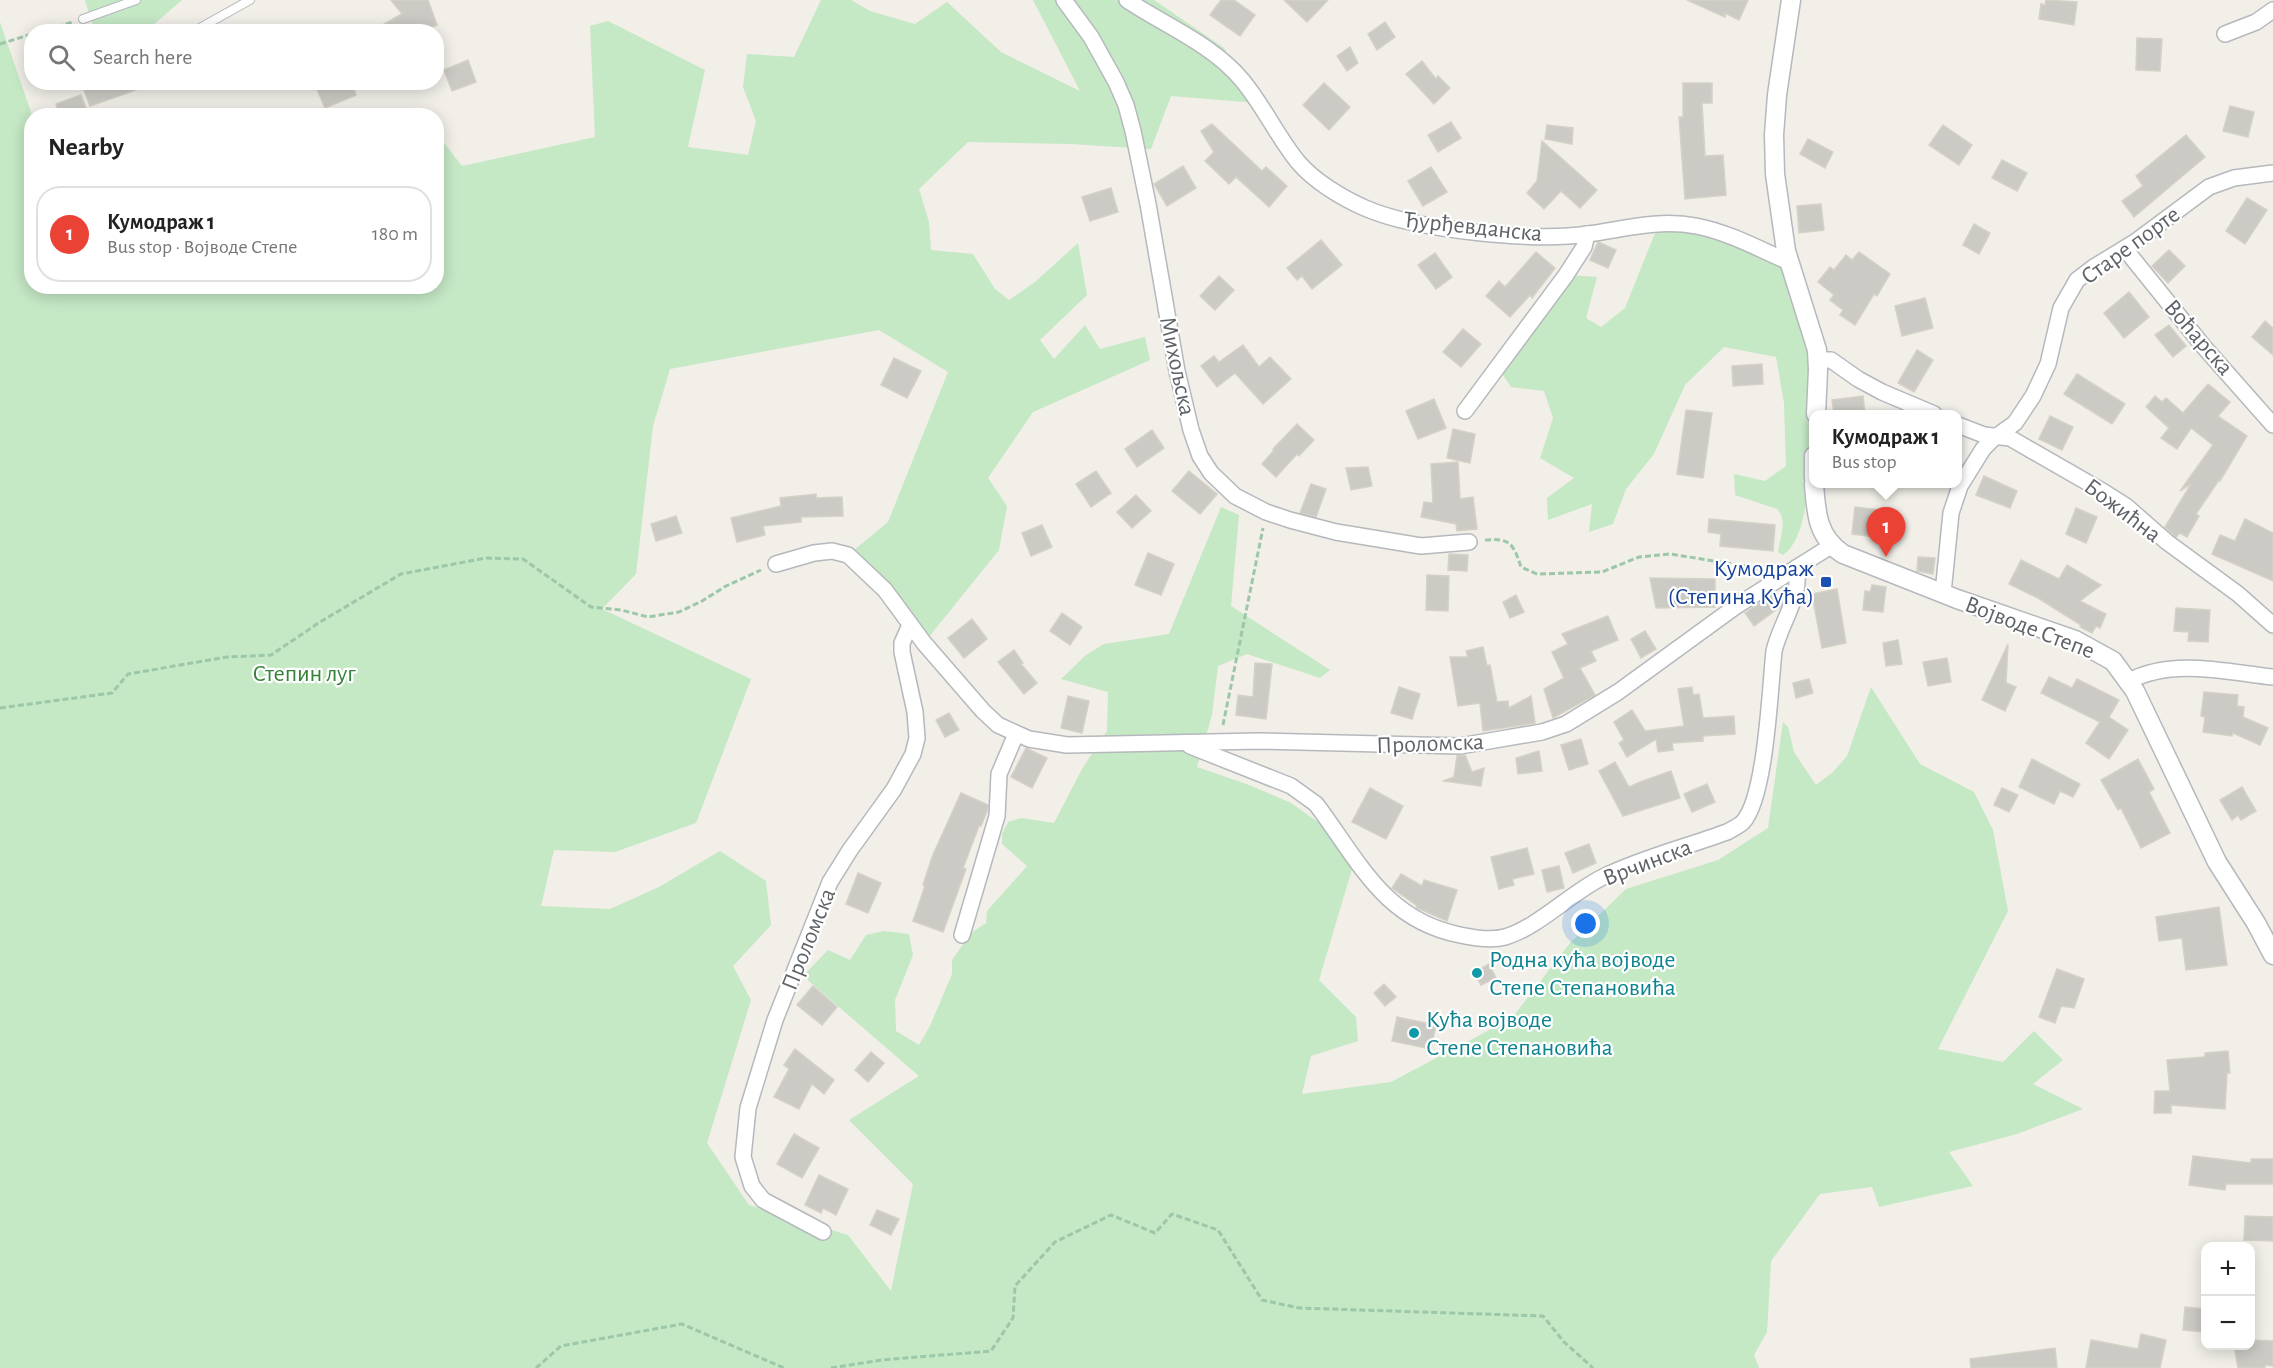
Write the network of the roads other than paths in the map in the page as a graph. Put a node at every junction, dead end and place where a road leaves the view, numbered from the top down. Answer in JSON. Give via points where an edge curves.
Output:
{"nodes":[{"id":1,"x":136,"y":0,"type":"edge"},
{"id":2,"x":250,"y":0,"type":"edge"},
{"id":3,"x":1064,"y":0,"type":"edge"},
{"id":4,"x":1126,"y":0,"type":"edge"},
{"id":5,"x":1791,"y":0,"type":"edge"},
{"id":6,"x":2273,"y":10,"type":"edge"},
{"id":7,"x":83,"y":19,"type":"road end"},
{"id":8,"x":207,"y":24,"type":"edge"},
{"id":9,"x":2225,"y":34,"type":"dead end"},
{"id":10,"x":2273,"y":172,"type":"edge"},
{"id":11,"x":1587,"y":234,"type":"junction"},
{"id":12,"x":2125,"y":249,"type":"junction"},
{"id":13,"x":1789,"y":262,"type":"junction"},
{"id":14,"x":1818,"y":360,"type":"junction"},
{"id":15,"x":1816,"y":410,"type":"edge"},
{"id":16,"x":1925,"y":410,"type":"edge"},
{"id":17,"x":1465,"y":411,"type":"dead end"},
{"id":18,"x":2273,"y":425,"type":"edge"},
{"id":19,"x":1962,"y":427,"type":"edge"},
{"id":20,"x":1998,"y":435,"type":"junction"},
{"id":21,"x":1962,"y":486,"type":"edge"},
{"id":22,"x":1814,"y":488,"type":"edge"},
{"id":23,"x":1961,"y":488,"type":"edge"},
{"id":24,"x":1469,"y":542,"type":"road end"},
{"id":25,"x":1831,"y":546,"type":"junction"},
{"id":26,"x":776,"y":564,"type":"road end"},
{"id":27,"x":1796,"y":568,"type":"junction"},
{"id":28,"x":1943,"y":593,"type":"junction"},
{"id":29,"x":2273,"y":623,"type":"edge"},
{"id":30,"x":910,"y":625,"type":"junction"},
{"id":31,"x":2273,"y":677,"type":"edge"},
{"id":32,"x":2129,"y":681,"type":"junction"},
{"id":33,"x":1016,"y":734,"type":"junction"},
{"id":34,"x":1186,"y":744,"type":"junction"},
{"id":35,"x":962,"y":935,"type":"dead end"},
{"id":36,"x":2273,"y":955,"type":"edge"},
{"id":37,"x":824,"y":1232,"type":"dead end"}],
"edges":[{"from":1,"to":7,"type":"lane"},
{"from":2,"to":8,"type":"lane"},
{"from":3,"to":24,"type":"street","name":"Михољска","via":[[1091,38],[1126,105],[1177,371],[1191,430],[1211,473],[1235,496],[1266,512],[1336,532],[1431,546]]},
{"from":4,"to":11,"type":"street","name":"Ђурђевданска","via":[[1228,66],[1300,164],[1364,208],[1434,226],[1534,236]]},
{"from":5,"to":13,"type":"street","via":[[1774,135],[1775,174]]},
{"from":6,"to":9,"type":"street","via":[[2256,22]]},
{"from":10,"to":12,"type":"street","name":"Старе порте","via":[[2234,178],[2209,187]]},
{"from":11,"to":13,"type":"street","name":"Ђурђевданска","via":[[1657,223],[1696,226]]},
{"from":11,"to":17,"type":"street","via":[[1584,247],[1566,275]]},
{"from":12,"to":18,"type":"street","name":"Воћарска"},
{"from":12,"to":20,"type":"street","name":"Старе порте","via":[[2094,267],[2068,292],[2040,383],[2020,417]]},
{"from":13,"to":14,"type":"street"},
{"from":14,"to":15,"type":"street"},
{"from":14,"to":16,"type":"street","via":[[1831,360],[1882,392]]},
{"from":19,"to":20,"type":"street","name":"Божићна","via":[[1984,435]]},
{"from":20,"to":21,"type":"street","name":"Старе порте","via":[[1973,463]]},
{"from":20,"to":29,"type":"street","name":"Божићна","via":[[2023,444],[2126,506],[2166,542]]},
{"from":22,"to":25,"type":"street","via":[[1820,530]]},
{"from":23,"to":28,"type":"street","name":"Старе порте","via":[[1954,503]]},
{"from":25,"to":27,"type":"street"},
{"from":25,"to":28,"type":"street","name":"Војводе Степе","via":[[1851,558]]},
{"from":26,"to":30,"type":"street","name":"Проломска","via":[[814,553],[832,551],[848,555],[885,590]]},
{"from":27,"to":34,"type":"street","name":"Проломска","via":[[1618,692],[1566,724],[1542,732],[1460,746]]},
{"from":27,"to":34,"type":"street","name":"Врчинска","via":[[1798,587],[1774,651],[1756,796],[1742,822],[1728,832],[1603,877],[1504,937],[1447,933],[1409,916],[1381,893],[1316,804],[1306,796],[1291,786]]},
{"from":28,"to":32,"type":"street","name":"Војводе Степе","via":[[2075,640],[2113,661]]},
{"from":30,"to":33,"type":"street","name":"Проломска","via":[[983,711]]},
{"from":30,"to":37,"type":"street","name":"Проломска","via":[[902,652],[915,712],[917,738],[913,754],[894,789],[830,882],[775,1020],[748,1108],[743,1157],[752,1186],[763,1200]]},
{"from":31,"to":32,"type":"street","via":[[2180,668],[2153,670]]},
{"from":32,"to":36,"type":"street","name":"Војводе Степе","via":[[2217,862]]},
{"from":33,"to":34,"type":"street","name":"Проломска","via":[[1067,745]]},
{"from":33,"to":35,"type":"street","via":[[999,774],[997,816]]}]}
